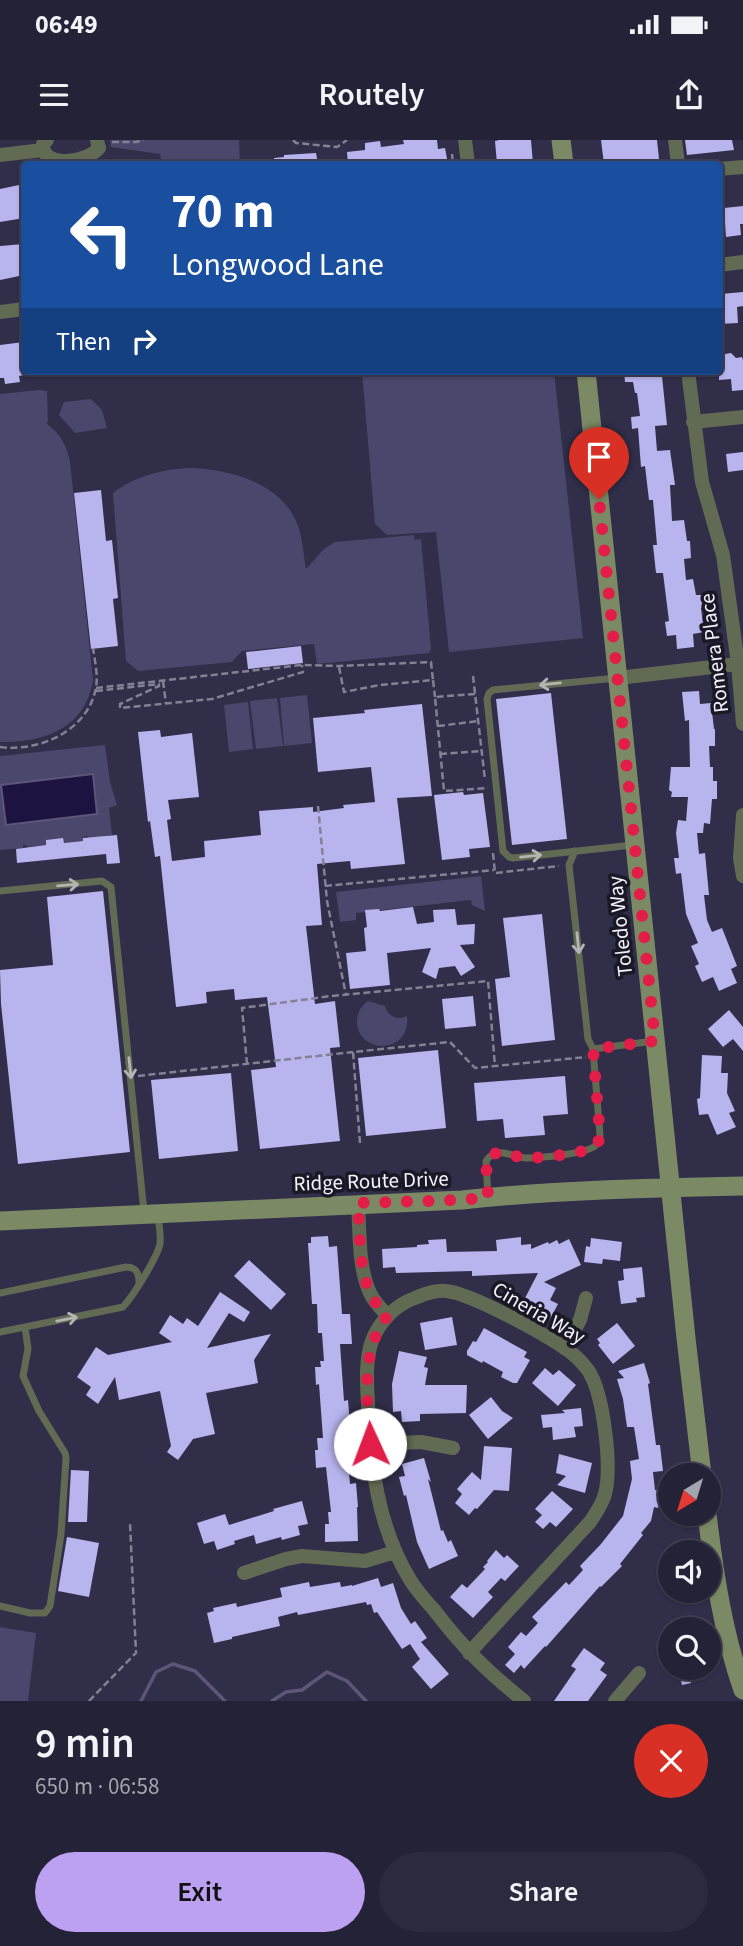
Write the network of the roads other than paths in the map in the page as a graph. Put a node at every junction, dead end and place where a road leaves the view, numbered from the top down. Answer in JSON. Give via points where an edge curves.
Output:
{"nodes":[{"id":1,"x":465,"y":140,"type":"edge"},
{"id":2,"x":561,"y":140,"type":"edge"},
{"id":3,"x":675,"y":140,"type":"edge"},
{"id":4,"x":103,"y":141,"type":"edge"},
{"id":5,"x":45,"y":145,"type":"edge"},
{"id":6,"x":0,"y":155,"type":"edge"},
{"id":7,"x":468,"y":161,"type":"edge"},
{"id":8,"x":564,"y":161,"type":"edge"},
{"id":9,"x":678,"y":161,"type":"edge"},
{"id":10,"x":743,"y":167,"type":"edge"},
{"id":11,"x":723,"y":169,"type":"edge"},
{"id":12,"x":743,"y":262,"type":"edge"},
{"id":13,"x":723,"y":264,"type":"edge"},
{"id":14,"x":21,"y":310,"type":"edge"},
{"id":15,"x":0,"y":313,"type":"edge"},
{"id":16,"x":586,"y":375,"type":"edge"},
{"id":17,"x":688,"y":375,"type":"edge"},
{"id":18,"x":743,"y":416,"type":"edge"},
{"id":19,"x":693,"y":422,"type":"junction"},
{"id":20,"x":738,"y":664,"type":"junction"},
{"id":21,"x":618,"y":678,"type":"junction"},
{"id":22,"x":743,"y":724,"type":"edge"},
{"id":23,"x":743,"y":815,"type":"edge"},
{"id":24,"x":635,"y":845,"type":"junction"},
{"id":25,"x":575,"y":851,"type":"junction"},
{"id":26,"x":743,"y":876,"type":"edge"},
{"id":27,"x":0,"y":891,"type":"edge"},
{"id":28,"x":655,"y":1041,"type":"junction"},
{"id":29,"x":594,"y":1053,"type":"junction"},
{"id":30,"x":743,"y":1186,"type":"edge"},
{"id":31,"x":670,"y":1188,"type":"junction"},
{"id":32,"x":488,"y":1197,"type":"junction"},
{"id":33,"x":358,"y":1203,"type":"junction"},
{"id":34,"x":151,"y":1215,"type":"junction"},
{"id":35,"x":0,"y":1221,"type":"edge"},
{"id":36,"x":139,"y":1283,"type":"junction"},
{"id":37,"x":0,"y":1293,"type":"edge"},
{"id":38,"x":586,"y":1298,"type":"dead end"},
{"id":39,"x":388,"y":1315,"type":"junction"},
{"id":40,"x":25,"y":1327,"type":"junction"},
{"id":41,"x":0,"y":1332,"type":"edge"},
{"id":42,"x":564,"y":1348,"type":"junction"},
{"id":43,"x":370,"y":1444,"type":"junction"},
{"id":44,"x":453,"y":1448,"type":"dead end"},
{"id":45,"x":701,"y":1463,"type":"edge"},
{"id":46,"x":709,"y":1526,"type":"edge"},
{"id":47,"x":395,"y":1552,"type":"junction"},
{"id":48,"x":244,"y":1573,"type":"dead end"},
{"id":49,"x":0,"y":1606,"type":"edge"},
{"id":50,"x":469,"y":1653,"type":"junction"},
{"id":51,"x":639,"y":1673,"type":"dead end"},
{"id":52,"x":743,"y":1690,"type":"edge"},
{"id":53,"x":524,"y":1701,"type":"edge"},
{"id":54,"x":615,"y":1701,"type":"edge"}],
"edges":[{"from":1,"to":7,"type":"street"},
{"from":2,"to":8,"type":"main road"},
{"from":3,"to":9,"type":"street"},
{"from":4,"to":5,"type":"street","via":[[97,152],[83,159],[57,161],[46,156]]},
{"from":5,"to":6,"type":"street"},
{"from":10,"to":11,"type":"street"},
{"from":12,"to":13,"type":"street"},
{"from":14,"to":15,"type":"street"},
{"from":16,"to":21,"type":"main road","name":"Toledo Way"},
{"from":17,"to":19,"type":"street","name":"Romera Place"},
{"from":18,"to":19,"type":"street"},
{"from":19,"to":20,"type":"street","name":"Romera Place","via":[[702,482],[723,555]]},
{"from":20,"to":21,"type":"street"},
{"from":20,"to":22,"type":"street","name":"Romera Place"},
{"from":21,"to":24,"type":"main road","name":"Toledo Way"},
{"from":21,"to":25,"type":"lane","one_way":true,"via":[[493,690],[487,699],[503,851],[513,858]]},
{"from":23,"to":26,"type":"street"},
{"from":24,"to":25,"type":"lane"},
{"from":24,"to":28,"type":"main road","name":"Toledo Way"},
{"from":25,"to":29,"type":"lane","one_way":true,"via":[[569,865],[588,1039]]},
{"from":27,"to":34,"type":"lane","one_way":true,"via":[[102,881],[111,887]]},
{"from":28,"to":29,"type":"lane"},
{"from":28,"to":31,"type":"main road","name":"Toledo Way"},
{"from":29,"to":32,"type":"lane","via":[[600,1135],[596,1146],[585,1152],[526,1158],[500,1152],[493,1155],[486,1161]]},
{"from":30,"to":31,"type":"main road","name":"Ridge Route Drive"},
{"from":31,"to":32,"type":"main road","name":"Ridge Route Drive"},
{"from":31,"to":45,"type":"main road","name":"Toledo Way"},
{"from":32,"to":33,"type":"main road","name":"Ridge Route Drive"},
{"from":33,"to":34,"type":"main road","name":"Ridge Route Drive"},
{"from":33,"to":39,"type":"street","via":[[367,1284],[375,1303]]},
{"from":34,"to":35,"type":"main road","name":"Ridge Route Drive"},
{"from":34,"to":36,"type":"lane","via":[[159,1245]]},
{"from":36,"to":37,"type":"lane","via":[[135,1269],[126,1267]]},
{"from":40,"to":36,"type":"lane","one_way":true,"via":[[123,1307]]},
{"from":38,"to":42,"type":"street"},
{"from":39,"to":42,"type":"street","name":"Cineria Way","via":[[414,1298],[446,1291],[504,1314]]},
{"from":39,"to":43,"type":"street","via":[[372,1340],[370,1353]]},
{"from":40,"to":41,"type":"lane"},
{"from":40,"to":49,"type":"lane","via":[[28,1349],[23,1376],[66,1458],[63,1517],[50,1606],[45,1613],[38,1613]]},
{"from":42,"to":50,"type":"street","name":"Cineria Way","via":[[583,1364],[598,1390],[607,1454],[601,1507]]},
{"from":43,"to":44,"type":"street","via":[[421,1441]]},
{"from":43,"to":47,"type":"street","via":[[378,1500]]},
{"from":46,"to":52,"type":"main road","via":[[724,1623]]},
{"from":47,"to":48,"type":"street","via":[[365,1561],[302,1556]]},
{"from":47,"to":50,"type":"street","via":[[410,1580]]},
{"from":50,"to":53,"type":"street"},
{"from":51,"to":54,"type":"street"}]}
